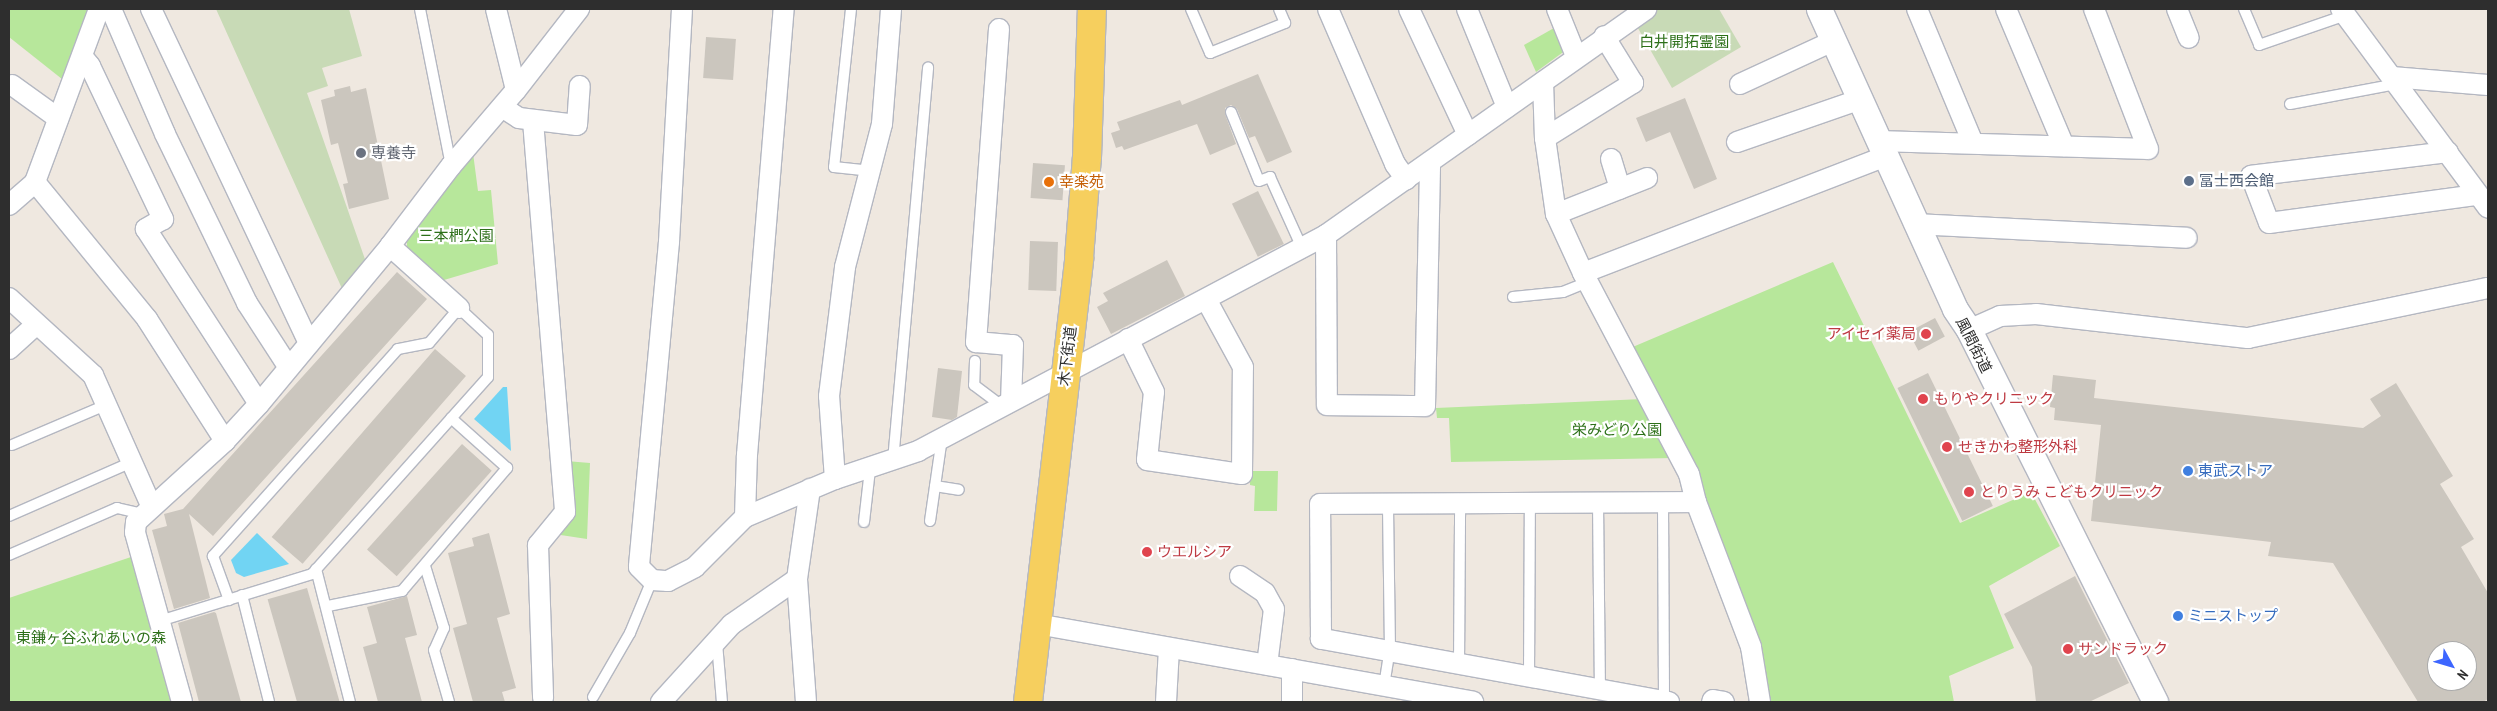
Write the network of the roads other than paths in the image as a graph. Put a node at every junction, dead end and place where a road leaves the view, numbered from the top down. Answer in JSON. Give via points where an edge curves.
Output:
{"nodes":[{"id":1,"x":99,"y":9,"type":"edge"},
{"id":2,"x":112,"y":9,"type":"edge"},
{"id":3,"x":150,"y":9,"type":"edge"},
{"id":4,"x":420,"y":9,"type":"edge"},
{"id":5,"x":496,"y":9,"type":"edge"},
{"id":6,"x":579,"y":9,"type":"edge"},
{"id":7,"x":682,"y":9,"type":"edge"},
{"id":8,"x":784,"y":9,"type":"edge"},
{"id":9,"x":851,"y":9,"type":"edge"},
{"id":10,"x":891,"y":9,"type":"edge"},
{"id":11,"x":1092,"y":9,"type":"edge"},
{"id":12,"x":1191,"y":9,"type":"edge"},
{"id":13,"x":1279,"y":9,"type":"edge"},
{"id":14,"x":1328,"y":9,"type":"edge"},
{"id":15,"x":1409,"y":9,"type":"edge"},
{"id":16,"x":1467,"y":9,"type":"edge"},
{"id":17,"x":1557,"y":9,"type":"edge"},
{"id":18,"x":1646,"y":9,"type":"edge"},
{"id":19,"x":1819,"y":9,"type":"edge"},
{"id":20,"x":1917,"y":9,"type":"edge"},
{"id":21,"x":2006,"y":9,"type":"edge"},
{"id":22,"x":2094,"y":9,"type":"edge"},
{"id":23,"x":2177,"y":9,"type":"edge"},
{"id":24,"x":2244,"y":9,"type":"edge"},
{"id":25,"x":2344,"y":12,"type":"edge"},
{"id":26,"x":999,"y":29,"type":"dead end"},
{"id":27,"x":1604,"y":36,"type":"junction"},
{"id":28,"x":2190,"y":38,"type":"dead end"},
{"id":29,"x":1833,"y":41,"type":"junction"},
{"id":30,"x":82,"y":56,"type":"junction"},
{"id":31,"x":1576,"y":56,"type":"junction"},
{"id":32,"x":928,"y":68,"type":"dead end"},
{"id":33,"x":2394,"y":80,"type":"junction"},
{"id":34,"x":1543,"y":82,"type":"junction"},
{"id":35,"x":1740,"y":84,"type":"dead end"},
{"id":36,"x":12,"y":85,"type":"dead end"},
{"id":37,"x":2488,"y":85,"type":"edge"},
{"id":38,"x":580,"y":86,"type":"dead end"},
{"id":39,"x":516,"y":90,"type":"junction"},
{"id":40,"x":1861,"y":99,"type":"junction"},
{"id":41,"x":2290,"y":104,"type":"dead end"},
{"id":42,"x":502,"y":107,"type":"junction"},
{"id":43,"x":1507,"y":107,"type":"junction"},
{"id":44,"x":1231,"y":112,"type":"dead end"},
{"id":45,"x":58,"y":118,"type":"junction"},
{"id":46,"x":533,"y":121,"type":"junction"},
{"id":47,"x":1468,"y":135,"type":"junction"},
{"id":48,"x":1545,"y":138,"type":"junction"},
{"id":49,"x":1737,"y":142,"type":"dead end"},
{"id":50,"x":1973,"y":144,"type":"junction"},
{"id":51,"x":2064,"y":146,"type":"junction"},
{"id":52,"x":1883,"y":149,"type":"junction"},
{"id":53,"x":2448,"y":152,"type":"junction"},
{"id":54,"x":1611,"y":159,"type":"dead end"},
{"id":55,"x":1430,"y":162,"type":"junction"},
{"id":56,"x":451,"y":166,"type":"junction"},
{"id":57,"x":872,"y":171,"type":"junction"},
{"id":58,"x":1647,"y":178,"type":"dead end"},
{"id":59,"x":1406,"y":179,"type":"junction"},
{"id":60,"x":35,"y":182,"type":"junction"},
{"id":61,"x":1620,"y":189,"type":"junction"},
{"id":62,"x":2483,"y":202,"type":"edge"},
{"id":63,"x":9,"y":205,"type":"edge"},
{"id":64,"x":1556,"y":214,"type":"junction"},
{"id":65,"x":1915,"y":224,"type":"junction"},
{"id":66,"x":1326,"y":235,"type":"junction"},
{"id":67,"x":2188,"y":238,"type":"dead end"},
{"id":68,"x":390,"y":246,"type":"junction"},
{"id":69,"x":1302,"y":248,"type":"junction"},
{"id":70,"x":1585,"y":278,"type":"junction"},
{"id":71,"x":2488,"y":288,"type":"edge"},
{"id":72,"x":1513,"y":297,"type":"dead end"},
{"id":73,"x":9,"y":298,"type":"edge"},
{"id":74,"x":1206,"y":299,"type":"junction"},
{"id":75,"x":459,"y":308,"type":"junction"},
{"id":76,"x":36,"y":325,"type":"junction"},
{"id":77,"x":1969,"y":330,"type":"junction"},
{"id":78,"x":1128,"y":339,"type":"junction"},
{"id":79,"x":309,"y":344,"type":"junction"},
{"id":80,"x":9,"y":349,"type":"edge"},
{"id":81,"x":975,"y":362,"type":"dead end"},
{"id":82,"x":289,"y":368,"type":"junction"},
{"id":83,"x":1065,"y":372,"type":"junction"},
{"id":84,"x":259,"y":404,"type":"junction"},
{"id":85,"x":1006,"y":404,"type":"junction"},
{"id":86,"x":106,"y":405,"type":"junction"},
{"id":87,"x":451,"y":418,"type":"junction"},
{"id":88,"x":942,"y":438,"type":"junction"},
{"id":89,"x":225,"y":441,"type":"junction"},
{"id":90,"x":12,"y":446,"type":"dead end"},
{"id":91,"x":132,"y":462,"type":"junction"},
{"id":92,"x":892,"y":462,"type":"junction"},
{"id":93,"x":870,"y":469,"type":"junction"},
{"id":94,"x":835,"y":479,"type":"junction"},
{"id":95,"x":935,"y":486,"type":"junction"},
{"id":96,"x":810,"y":489,"type":"junction"},
{"id":97,"x":959,"y":490,"type":"dead end"},
{"id":98,"x":1598,"y":502,"type":"junction"},
{"id":99,"x":1696,"y":502,"type":"junction"},
{"id":100,"x":1530,"y":503,"type":"junction"},
{"id":101,"x":1388,"y":504,"type":"junction"},
{"id":102,"x":1460,"y":504,"type":"junction"},
{"id":103,"x":1663,"y":504,"type":"junction"},
{"id":104,"x":147,"y":510,"type":"junction"},
{"id":105,"x":9,"y":516,"type":"edge"},
{"id":106,"x":745,"y":517,"type":"junction"},
{"id":107,"x":930,"y":521,"type":"dead end"},
{"id":108,"x":864,"y":522,"type":"dead end"},
{"id":109,"x":9,"y":555,"type":"edge"},
{"id":110,"x":425,"y":566,"type":"junction"},
{"id":111,"x":316,"y":569,"type":"junction"},
{"id":112,"x":1240,"y":576,"type":"dead end"},
{"id":113,"x":797,"y":579,"type":"junction"},
{"id":114,"x":652,"y":580,"type":"junction"},
{"id":115,"x":242,"y":595,"type":"junction"},
{"id":116,"x":229,"y":600,"type":"junction"},
{"id":117,"x":328,"y":606,"type":"junction"},
{"id":118,"x":166,"y":619,"type":"dead end"},
{"id":119,"x":1037,"y":624,"type":"junction"},
{"id":120,"x":716,"y":642,"type":"junction"},
{"id":121,"x":1169,"y":648,"type":"junction"},
{"id":122,"x":1390,"y":650,"type":"junction"},
{"id":123,"x":1459,"y":664,"type":"junction"},
{"id":124,"x":1267,"y":665,"type":"junction"},
{"id":125,"x":1292,"y":669,"type":"junction"},
{"id":126,"x":1529,"y":676,"type":"junction"},
{"id":127,"x":1384,"y":686,"type":"junction"},
{"id":128,"x":1600,"y":690,"type":"junction"},
{"id":129,"x":593,"y":697,"type":"dead end"},
{"id":130,"x":544,"y":698,"type":"dead end"},
{"id":131,"x":1453,"y":700,"type":"edge"},
{"id":132,"x":182,"y":702,"type":"edge"},
{"id":133,"x":269,"y":702,"type":"edge"},
{"id":134,"x":350,"y":702,"type":"edge"},
{"id":135,"x":449,"y":702,"type":"edge"},
{"id":136,"x":661,"y":702,"type":"edge"},
{"id":137,"x":722,"y":702,"type":"edge"},
{"id":138,"x":806,"y":702,"type":"edge"},
{"id":139,"x":1028,"y":702,"type":"edge"},
{"id":140,"x":1166,"y":702,"type":"edge"},
{"id":141,"x":1292,"y":702,"type":"edge"},
{"id":142,"x":1473,"y":702,"type":"edge"},
{"id":143,"x":1664,"y":702,"type":"edge"},
{"id":144,"x":1669,"y":702,"type":"edge"},
{"id":145,"x":1712,"y":702,"type":"edge"},
{"id":146,"x":1724,"y":702,"type":"edge"},
{"id":147,"x":1760,"y":702,"type":"edge"},
{"id":148,"x":2155,"y":702,"type":"edge"}],
"edges":[{"from":1,"to":30,"type":"street"},
{"from":2,"to":82,"type":"street","via":[[165,134],[247,303]]},
{"from":3,"to":79,"type":"street"},
{"from":4,"to":56,"type":"lane"},
{"from":5,"to":39,"type":"street"},
{"from":6,"to":39,"type":"street"},
{"from":7,"to":114,"type":"street","via":[[670,242],[639,567]]},
{"from":8,"to":106,"type":"street","via":[[747,455]]},
{"from":9,"to":57,"type":"lane","via":[[834,167]]},
{"from":10,"to":57,"type":"street","via":[[882,124]]},
{"from":11,"to":83,"type":"main road","name":"木下街道","via":[[1087,157]]},
{"from":12,"to":13,"type":"lane","via":[[1210,54],[1285,23]]},
{"from":14,"to":59,"type":"street","via":[[1395,164]]},
{"from":15,"to":47,"type":"street"},
{"from":16,"to":43,"type":"street"},
{"from":17,"to":31,"type":"street"},
{"from":18,"to":27,"type":"street"},
{"from":19,"to":29,"type":"street","name":"風間街道"},
{"from":20,"to":50,"type":"street"},
{"from":21,"to":51,"type":"street"},
{"from":22,"to":51,"type":"street","via":[[2148,149]]},
{"from":23,"to":28,"type":"street"},
{"from":24,"to":25,"type":"lane","via":[[2259,45]]},
{"from":25,"to":33,"type":"street"},
{"from":26,"to":85,"type":"street","via":[[976,342],[1013,344]]},
{"from":27,"to":31,"type":"street"},
{"from":27,"to":48,"type":"street","via":[[1633,83]]},
{"from":29,"to":35,"type":"street"},
{"from":29,"to":40,"type":"street","name":"風間街道"},
{"from":30,"to":45,"type":"street"},
{"from":30,"to":84,"type":"street","via":[[90,66],[163,219],[146,229]]},
{"from":31,"to":34,"type":"street"},
{"from":32,"to":92,"type":"lane"},
{"from":33,"to":37,"type":"street"},
{"from":33,"to":41,"type":"lane"},
{"from":33,"to":53,"type":"street"},
{"from":34,"to":43,"type":"street"},
{"from":34,"to":48,"type":"street"},
{"from":36,"to":45,"type":"street"},
{"from":38,"to":46,"type":"street","via":[[577,125]]},
{"from":39,"to":42,"type":"street"},
{"from":40,"to":49,"type":"street"},
{"from":40,"to":52,"type":"street","name":"風間街道"},
{"from":42,"to":46,"type":"street","via":[[519,118]]},
{"from":42,"to":56,"type":"street"},
{"from":43,"to":47,"type":"street"},
{"from":44,"to":69,"type":"lane","via":[[1259,181],[1270,177]]},
{"from":45,"to":60,"type":"street"},
{"from":46,"to":130,"type":"street","via":[[565,512],[538,545]]},
{"from":47,"to":55,"type":"street"},
{"from":48,"to":64,"type":"street"},
{"from":50,"to":51,"type":"street"},
{"from":50,"to":52,"type":"street"},
{"from":52,"to":65,"type":"street","name":"風間街道"},
{"from":52,"to":70,"type":"street"},
{"from":53,"to":62,"type":"street"},
{"from":53,"to":62,"type":"street","via":[[2251,176],[2269,223]]},
{"from":54,"to":61,"type":"street"},
{"from":55,"to":59,"type":"street"},
{"from":55,"to":66,"type":"street","via":[[1425,406],[1327,405]]},
{"from":56,"to":68,"type":"street"},
{"from":57,"to":94,"type":"street","via":[[845,267],[829,396]]},
{"from":58,"to":61,"type":"street"},
{"from":59,"to":66,"type":"street"},
{"from":60,"to":63,"type":"street"},
{"from":60,"to":89,"type":"street","via":[[147,319]]},
{"from":61,"to":64,"type":"street"},
{"from":64,"to":70,"type":"street"},
{"from":65,"to":67,"type":"street"},
{"from":65,"to":77,"type":"street","name":"風間街道","via":[[1955,309]]},
{"from":66,"to":69,"type":"street"},
{"from":68,"to":75,"type":"street"},
{"from":68,"to":79,"type":"street"},
{"from":69,"to":74,"type":"street"},
{"from":70,"to":72,"type":"lane","via":[[1563,292]]},
{"from":70,"to":99,"type":"street","via":[[1689,474]]},
{"from":71,"to":77,"type":"street","via":[[2248,338],[2036,314],[2000,316]]},
{"from":73,"to":76,"type":"street"},
{"from":74,"to":78,"type":"street"},
{"from":74,"to":78,"type":"street","via":[[1243,367],[1242,474],[1147,460],[1154,392]]},
{"from":75,"to":87,"type":"lane","via":[[488,334],[488,377]]},
{"from":75,"to":116,"type":"lane","via":[[429,343],[398,349],[213,556]]},
{"from":76,"to":80,"type":"street"},
{"from":76,"to":86,"type":"street","via":[[93,375]]},
{"from":77,"to":148,"type":"street","name":"風間街道"},
{"from":78,"to":83,"type":"street"},
{"from":79,"to":82,"type":"street"},
{"from":81,"to":85,"type":"lane","via":[[974,385]]},
{"from":82,"to":84,"type":"street"},
{"from":83,"to":85,"type":"street"},
{"from":83,"to":119,"type":"main road","name":"木下街道"},
{"from":84,"to":89,"type":"street"},
{"from":85,"to":88,"type":"street"},
{"from":86,"to":90,"type":"lane"},
{"from":86,"to":91,"type":"street"},
{"from":87,"to":110,"type":"lane","via":[[508,468]]},
{"from":87,"to":111,"type":"lane"},
{"from":88,"to":92,"type":"street"},
{"from":88,"to":95,"type":"lane"},
{"from":89,"to":104,"type":"street"},
{"from":91,"to":104,"type":"street"},
{"from":91,"to":105,"type":"lane"},
{"from":92,"to":93,"type":"street"},
{"from":93,"to":94,"type":"street"},
{"from":93,"to":108,"type":"lane"},
{"from":94,"to":96,"type":"street"},
{"from":95,"to":97,"type":"lane"},
{"from":95,"to":107,"type":"lane"},
{"from":96,"to":106,"type":"street"},
{"from":96,"to":113,"type":"street"},
{"from":98,"to":100,"type":"street"},
{"from":98,"to":103,"type":"street"},
{"from":98,"to":128,"type":"lane"},
{"from":99,"to":103,"type":"street"},
{"from":99,"to":147,"type":"street","via":[[1751,647]]},
{"from":100,"to":102,"type":"street"},
{"from":100,"to":126,"type":"lane"},
{"from":101,"to":102,"type":"street"},
{"from":101,"to":122,"type":"lane"},
{"from":101,"to":122,"type":"street","via":[[1320,504],[1321,639]]},
{"from":102,"to":123,"type":"lane"},
{"from":103,"to":143,"type":"lane"},
{"from":104,"to":109,"type":"lane","via":[[117,508]]},
{"from":104,"to":132,"type":"street","via":[[136,522],[135,532]]},
{"from":106,"to":114,"type":"street","via":[[695,567],[668,581]]},
{"from":110,"to":117,"type":"lane","via":[[402,591]]},
{"from":110,"to":135,"type":"lane","via":[[444,628],[434,650]]},
{"from":111,"to":115,"type":"lane","via":[[312,574]]},
{"from":111,"to":117,"type":"lane"},
{"from":112,"to":124,"type":"street","via":[[1265,593],[1274,609]]},
{"from":113,"to":120,"type":"street","via":[[732,624]]},
{"from":113,"to":138,"type":"street"},
{"from":114,"to":129,"type":"lane","via":[[630,634]]},
{"from":115,"to":116,"type":"lane"},
{"from":115,"to":133,"type":"lane"},
{"from":116,"to":118,"type":"lane"},
{"from":117,"to":134,"type":"lane","via":[[331,635]]},
{"from":119,"to":121,"type":"street"},
{"from":119,"to":139,"type":"main road","name":"木下街道"},
{"from":120,"to":136,"type":"street"},
{"from":120,"to":137,"type":"lane"},
{"from":121,"to":124,"type":"street"},
{"from":121,"to":140,"type":"street"},
{"from":122,"to":123,"type":"street"},
{"from":122,"to":127,"type":"lane"},
{"from":123,"to":126,"type":"street"},
{"from":124,"to":125,"type":"street"},
{"from":125,"to":127,"type":"street"},
{"from":125,"to":141,"type":"street"},
{"from":126,"to":128,"type":"street"},
{"from":127,"to":131,"type":"street"},
{"from":128,"to":143,"type":"street"},
{"from":131,"to":142,"type":"street"},
{"from":143,"to":144,"type":"street"},
{"from":145,"to":146,"type":"street"}]}
